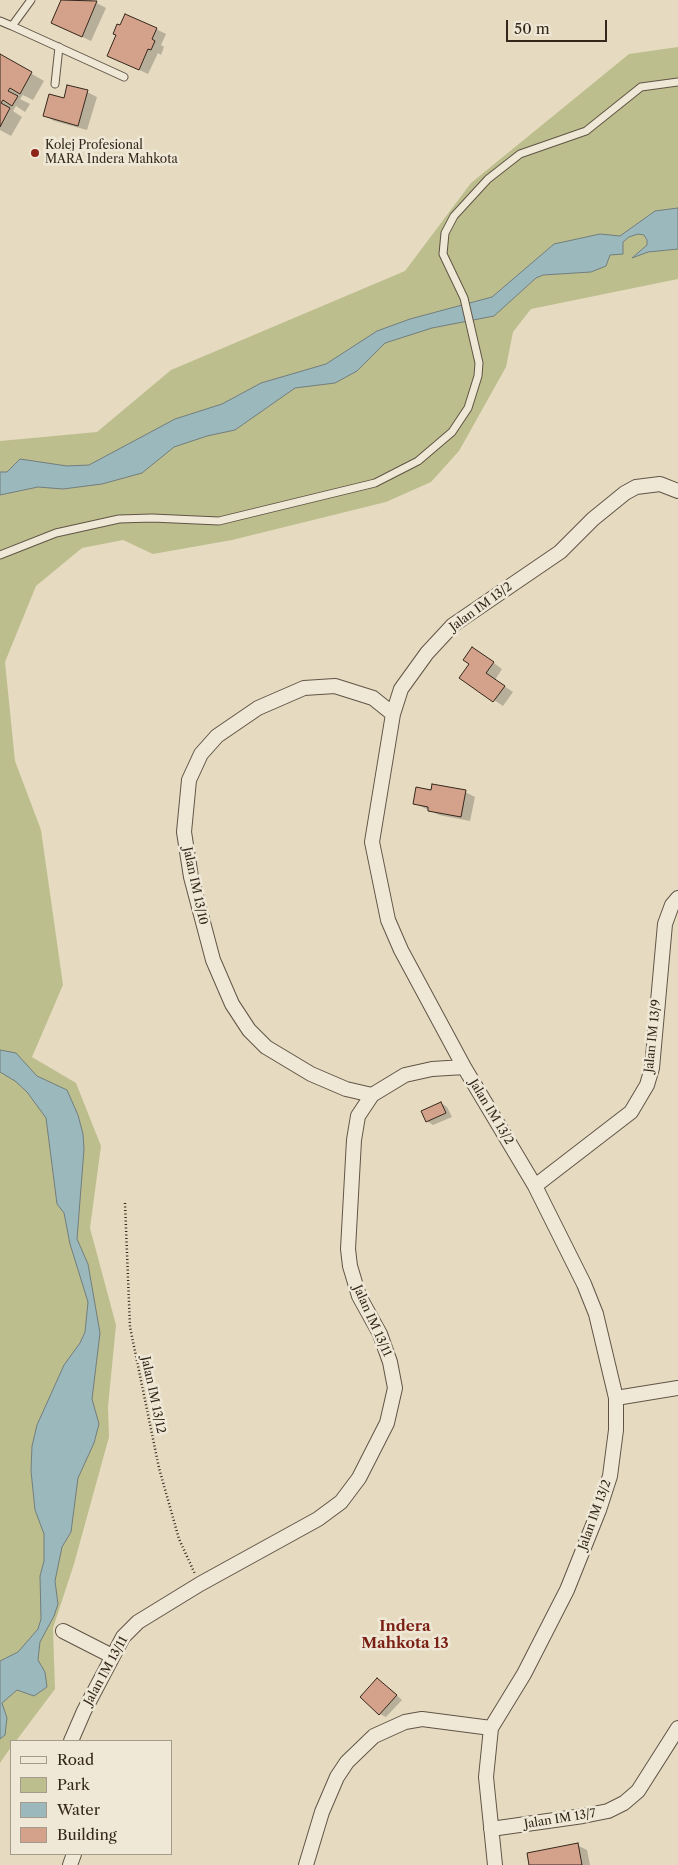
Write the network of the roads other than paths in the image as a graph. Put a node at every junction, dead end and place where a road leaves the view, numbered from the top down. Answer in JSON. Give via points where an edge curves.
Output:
{"nodes":[{"id":1,"x":30,"y":0,"type":"edge"},
{"id":2,"x":0,"y":21,"type":"edge"},
{"id":3,"x":12,"y":26,"type":"junction"},
{"id":4,"x":59,"y":47,"type":"junction"},
{"id":5,"x":124,"y":77,"type":"dead end"},
{"id":6,"x":678,"y":82,"type":"edge"},
{"id":7,"x":55,"y":84,"type":"dead end"},
{"id":8,"x":678,"y":491,"type":"edge"},
{"id":9,"x":0,"y":555,"type":"edge"},
{"id":10,"x":393,"y":714,"type":"junction"},
{"id":11,"x":678,"y":898,"type":"edge"},
{"id":12,"x":464,"y":1067,"type":"junction"},
{"id":13,"x":372,"y":1095,"type":"junction"},
{"id":14,"x":535,"y":1186,"type":"junction"},
{"id":15,"x":678,"y":1388,"type":"edge"},
{"id":16,"x":616,"y":1398,"type":"junction"},
{"id":17,"x":63,"y":1631,"type":"dead end"},
{"id":18,"x":112,"y":1656,"type":"junction"},
{"id":19,"x":491,"y":1728,"type":"junction"},
{"id":20,"x":678,"y":1728,"type":"edge"},
{"id":21,"x":71,"y":1740,"type":"edge"},
{"id":22,"x":491,"y":1829,"type":"junction"},
{"id":23,"x":306,"y":1865,"type":"edge"},
{"id":24,"x":495,"y":1865,"type":"edge"}],
"edges":[{"from":1,"to":3,"type":"lane"},
{"from":2,"to":3,"type":"lane"},
{"from":3,"to":4,"type":"lane"},
{"from":4,"to":5,"type":"lane"},
{"from":4,"to":7,"type":"lane"},
{"from":6,"to":9,"type":"lane","via":[[641,87],[586,131],[526,151],[488,179],[448,224],[443,254],[464,298],[478,369],[468,408],[452,432],[418,461],[375,484],[219,521],[120,519],[56,533]]},
{"from":8,"to":10,"type":"street","name":"Jalan IM 13/2","via":[[660,484],[636,487],[625,493],[560,552],[453,625],[427,653],[401,689]]},
{"from":10,"to":12,"type":"street","name":"Jalan IM 13/2","via":[[373,834],[374,860],[388,920],[401,950]]},
{"from":10,"to":13,"type":"street","name":"Jalan IM 13/10","via":[[373,698],[335,686],[304,688],[258,708],[217,736],[201,754],[189,780],[184,832],[191,877],[213,960],[232,1004],[250,1030],[266,1047],[296,1066],[346,1089]]},
{"from":11,"to":14,"type":"street","name":"Jalan IM 13/9","via":[[665,924],[648,1085],[631,1112]]},
{"from":12,"to":13,"type":"street","name":"Jalan IM 13/11","via":[[432,1068],[405,1075]]},
{"from":12,"to":14,"type":"street","name":"Jalan IM 13/2"},
{"from":13,"to":18,"type":"street","name":"Jalan IM 13/11","via":[[358,1116],[354,1140],[348,1249],[359,1296],[380,1334],[390,1362],[395,1388],[387,1423],[359,1478],[341,1502],[318,1519],[138,1622],[123,1637]]},
{"from":14,"to":16,"type":"street","name":"Jalan IM 13/2","via":[[578,1270],[596,1314]]},
{"from":15,"to":16,"type":"street"},
{"from":16,"to":19,"type":"street","name":"Jalan IM 13/2","via":[[610,1476],[599,1510],[567,1590],[524,1674]]},
{"from":17,"to":18,"type":"street"},
{"from":18,"to":21,"type":"street","name":"Jalan IM 13/11"},
{"from":19,"to":22,"type":"street","name":"Jalan IM 13/2","via":[[486,1777]]},
{"from":19,"to":23,"type":"street","via":[[422,1719],[405,1722],[374,1736],[347,1762],[337,1777],[322,1812]]},
{"from":20,"to":22,"type":"street","name":"Jalan IM 13/7","via":[[638,1791],[624,1803],[608,1811],[583,1816]]},
{"from":22,"to":24,"type":"street","name":"Jalan IM 13/2"}]}
